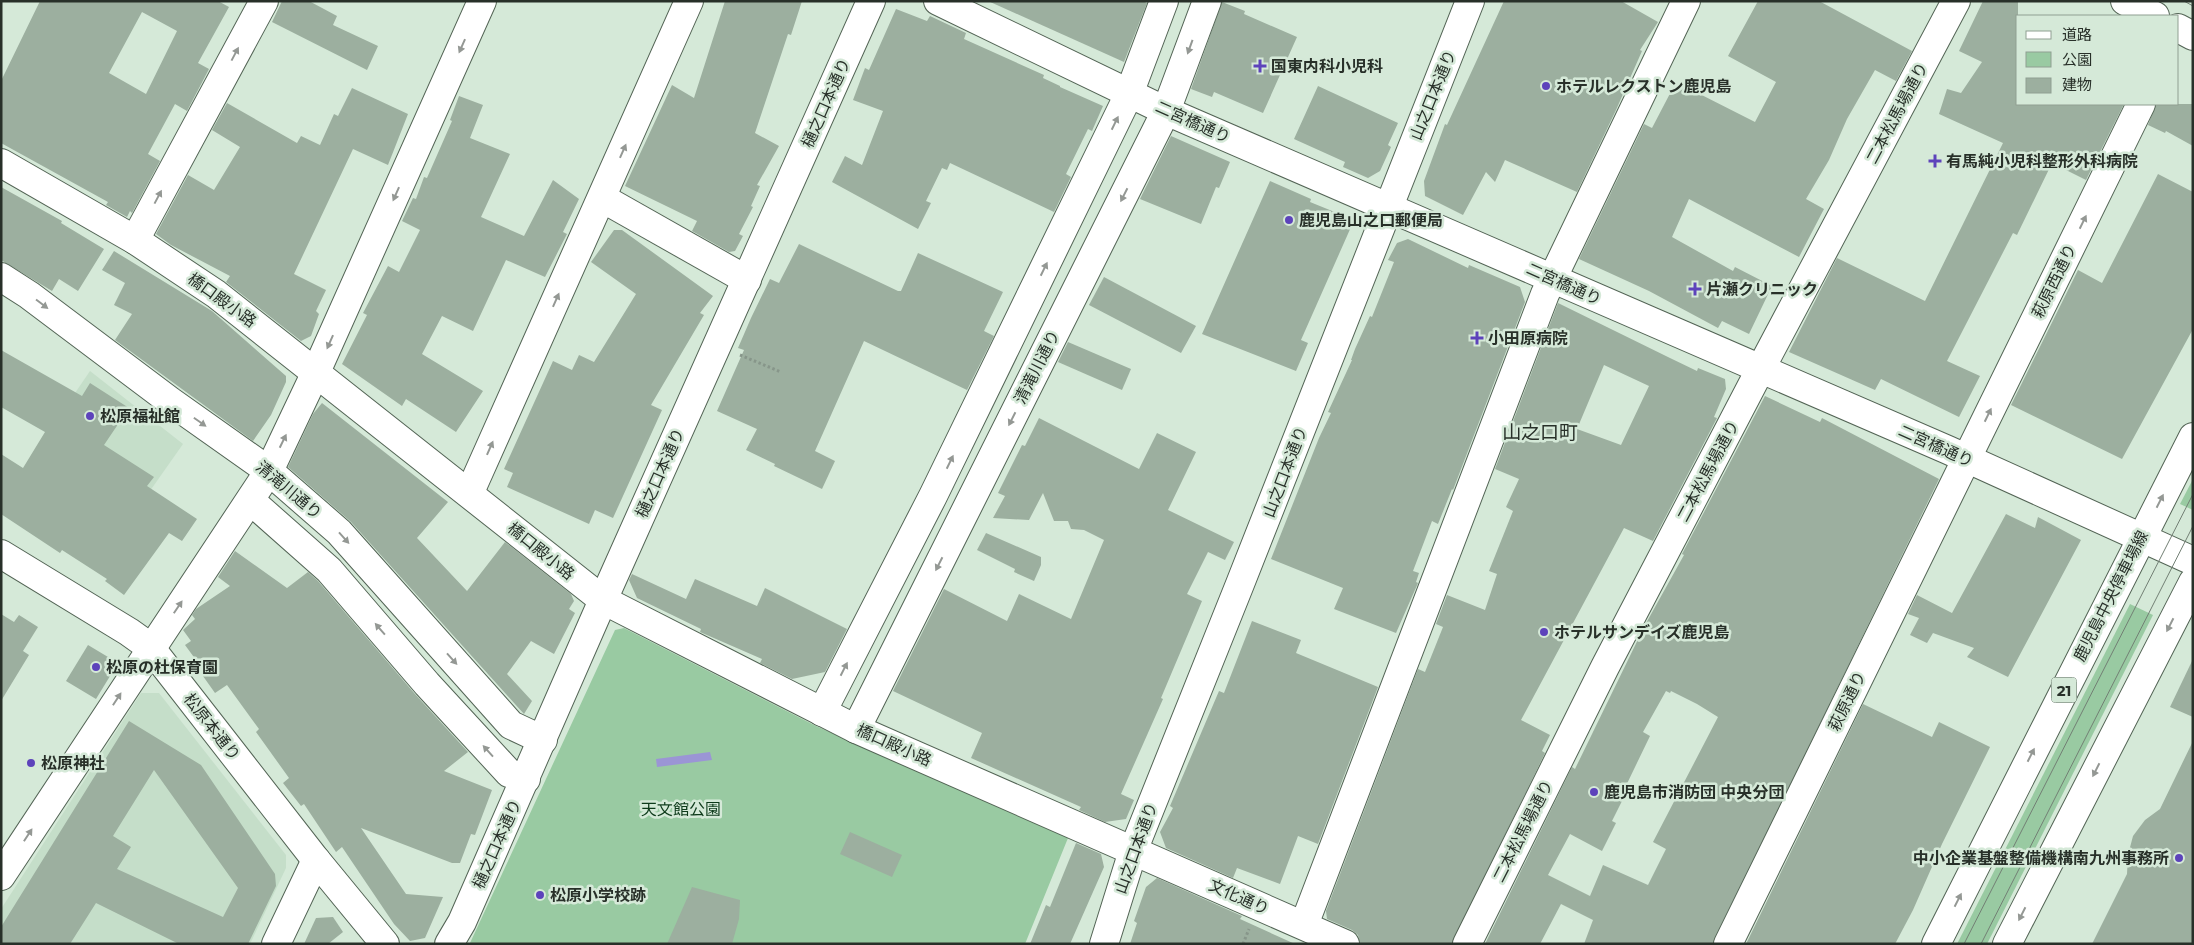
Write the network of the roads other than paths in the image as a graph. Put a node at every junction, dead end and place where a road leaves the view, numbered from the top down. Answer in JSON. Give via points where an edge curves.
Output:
{"nodes":[{"id":1,"x":264,"y":1,"type":"edge"},
{"id":2,"x":482,"y":1,"type":"edge"},
{"id":3,"x":690,"y":1,"type":"edge"},
{"id":4,"x":871,"y":1,"type":"edge"},
{"id":5,"x":938,"y":1,"type":"edge"},
{"id":6,"x":1164,"y":1,"type":"edge"},
{"id":7,"x":1207,"y":1,"type":"edge"},
{"id":8,"x":1470,"y":1,"type":"edge"},
{"id":9,"x":1686,"y":1,"type":"edge"},
{"id":10,"x":1956,"y":1,"type":"edge"},
{"id":11,"x":2125,"y":1,"type":"edge"},
{"id":12,"x":2152,"y":15,"type":"edge"},
{"id":13,"x":2179,"y":29,"type":"edge"},
{"id":14,"x":2193,"y":36,"type":"edge"},
{"id":15,"x":1130,"y":94,"type":"junction"},
{"id":16,"x":2141,"y":105,"type":"edge"},
{"id":17,"x":1166,"y":111,"type":"junction"},
{"id":18,"x":1,"y":163,"type":"edge"},
{"id":19,"x":602,"y":198,"type":"junction"},
{"id":20,"x":1389,"y":208,"type":"junction"},
{"id":21,"x":135,"y":240,"type":"junction"},
{"id":22,"x":1,"y":277,"type":"edge"},
{"id":23,"x":1552,"y":278,"type":"junction"},
{"id":24,"x":747,"y":280,"type":"junction"},
{"id":25,"x":1029,"y":300,"type":"junction"},
{"id":26,"x":1061,"y":319,"type":"junction"},
{"id":27,"x":1760,"y":370,"type":"junction"},
{"id":28,"x":316,"y":372,"type":"junction"},
{"id":29,"x":2193,"y":437,"type":"edge"},
{"id":30,"x":1966,"y":459,"type":"junction"},
{"id":31,"x":269,"y":471,"type":"junction"},
{"id":32,"x":470,"y":492,"type":"junction"},
{"id":33,"x":933,"y":496,"type":"junction"},
{"id":34,"x":251,"y":500,"type":"junction"},
{"id":35,"x":964,"y":513,"type":"junction"},
{"id":36,"x":2140,"y":539,"type":"junction"},
{"id":37,"x":1,"y":554,"type":"edge"},
{"id":38,"x":2193,"y":561,"type":"edge"},
{"id":39,"x":2193,"y":582,"type":"edge"},
{"id":40,"x":603,"y":600,"type":"junction"},
{"id":41,"x":150,"y":648,"type":"junction"},
{"id":42,"x":822,"y":712,"type":"junction"},
{"id":43,"x":856,"y":728,"type":"junction"},
{"id":44,"x":543,"y":740,"type":"junction"},
{"id":45,"x":526,"y":779,"type":"junction"},
{"id":46,"x":1132,"y":851,"type":"junction"},
{"id":47,"x":316,"y":860,"type":"junction"},
{"id":48,"x":1,"y":876,"type":"edge"},
{"id":49,"x":1304,"y":925,"type":"junction"},
{"id":50,"x":276,"y":944,"type":"edge"},
{"id":51,"x":385,"y":944,"type":"edge"},
{"id":52,"x":449,"y":944,"type":"edge"},
{"id":53,"x":1104,"y":944,"type":"edge"},
{"id":54,"x":1345,"y":944,"type":"edge"},
{"id":55,"x":1467,"y":944,"type":"edge"},
{"id":56,"x":1728,"y":944,"type":"edge"},
{"id":57,"x":1936,"y":944,"type":"edge"},
{"id":58,"x":2007,"y":944,"type":"edge"}],
"edges":[{"from":21,"to":1,"type":"street","one_way":true},
{"from":2,"to":28,"type":"street","one_way":true},
{"from":19,"to":3,"type":"street","one_way":true},
{"from":4,"to":24,"type":"street","name":"樋之口本通り"},
{"from":5,"to":15,"type":"street","name":"二宮橋通り"},
{"from":6,"to":15,"type":"street"},
{"from":7,"to":17,"type":"street","name":"清滝川通り","one_way":true},
{"from":8,"to":20,"type":"street","name":"山之口本通り"},
{"from":9,"to":23,"type":"street"},
{"from":10,"to":27,"type":"street","name":"二本松馬場通り"},
{"from":11,"to":12,"type":"street"},
{"from":13,"to":14,"type":"street"},
{"from":15,"to":17,"type":"street","name":"二宮橋通り"},
{"from":25,"to":15,"type":"street","one_way":true},
{"from":30,"to":16,"type":"street","name":"萩原西通り","one_way":true},
{"from":17,"to":20,"type":"street","name":"二宮橋通り"},
{"from":17,"to":26,"type":"street","name":"清滝川通り","one_way":true},
{"from":18,"to":21,"type":"street","name":"橋口殿小路"},
{"from":19,"to":24,"type":"street"},
{"from":32,"to":19,"type":"street","one_way":true},
{"from":20,"to":23,"type":"street","name":"二宮橋通り"},
{"from":20,"to":46,"type":"street","name":"山之口本通り"},
{"from":21,"to":28,"type":"street","name":"橋口殿小路","via":[[216,294]]},
{"from":22,"to":31,"type":"street","name":"清滝川通り","one_way":true},
{"from":23,"to":27,"type":"street","name":"二宮橋通り"},
{"from":23,"to":49,"type":"street"},
{"from":24,"to":40,"type":"street","name":"樋之口本通り"},
{"from":25,"to":26,"type":"street"},
{"from":33,"to":25,"type":"street","one_way":true},
{"from":26,"to":35,"type":"street","name":"清滝川通り","one_way":true},
{"from":27,"to":30,"type":"street","name":"二宮橋通り"},
{"from":27,"to":55,"type":"street","name":"二本松馬場通り","via":[[1605,668]]},
{"from":31,"to":28,"type":"street","one_way":true},
{"from":28,"to":32,"type":"street","name":"橋口殿小路"},
{"from":36,"to":29,"type":"street","name":"鹿児島中央停車場線","number":"21","one_way":true},
{"from":30,"to":36,"type":"street","name":"二宮橋通り"},
{"from":30,"to":56,"type":"street","name":"萩原通り"},
{"from":31,"to":34,"type":"street"},
{"from":31,"to":44,"type":"street","name":"清滝川通り","one_way":true,"via":[[339,532],[510,725]]},
{"from":32,"to":40,"type":"street","name":"橋口殿小路"},
{"from":33,"to":35,"type":"street"},
{"from":42,"to":33,"type":"street","one_way":true},
{"from":41,"to":34,"type":"street","one_way":true},
{"from":45,"to":34,"type":"street","one_way":true,"via":[[509,773],[329,570]]},
{"from":35,"to":43,"type":"street","name":"清滝川通り","one_way":true},
{"from":36,"to":38,"type":"street","name":"二宮橋通り"},
{"from":57,"to":36,"type":"street","name":"鹿児島中央停車場線","number":"21","one_way":true},
{"from":37,"to":41,"type":"street","name":"松原本通り"},
{"from":39,"to":58,"type":"street","one_way":true},
{"from":40,"to":42,"type":"street","name":"橋口殿小路"},
{"from":40,"to":44,"type":"street","name":"樋之口本通り"},
{"from":41,"to":47,"type":"street","name":"松原本通り"},
{"from":48,"to":41,"type":"street","one_way":true},
{"from":42,"to":43,"type":"street","name":"橋口殿小路"},
{"from":43,"to":46,"type":"street","name":"橋口殿小路"},
{"from":44,"to":45,"type":"street","name":"樋之口本通り"},
{"from":45,"to":52,"type":"street","name":"樋之口本通り"},
{"from":46,"to":49,"type":"street","name":"文化通り"},
{"from":46,"to":53,"type":"street","name":"山之口本通り"},
{"from":47,"to":50,"type":"street"},
{"from":47,"to":51,"type":"street","name":"松原本通り"},
{"from":49,"to":54,"type":"street","name":"文化通り"}]}
